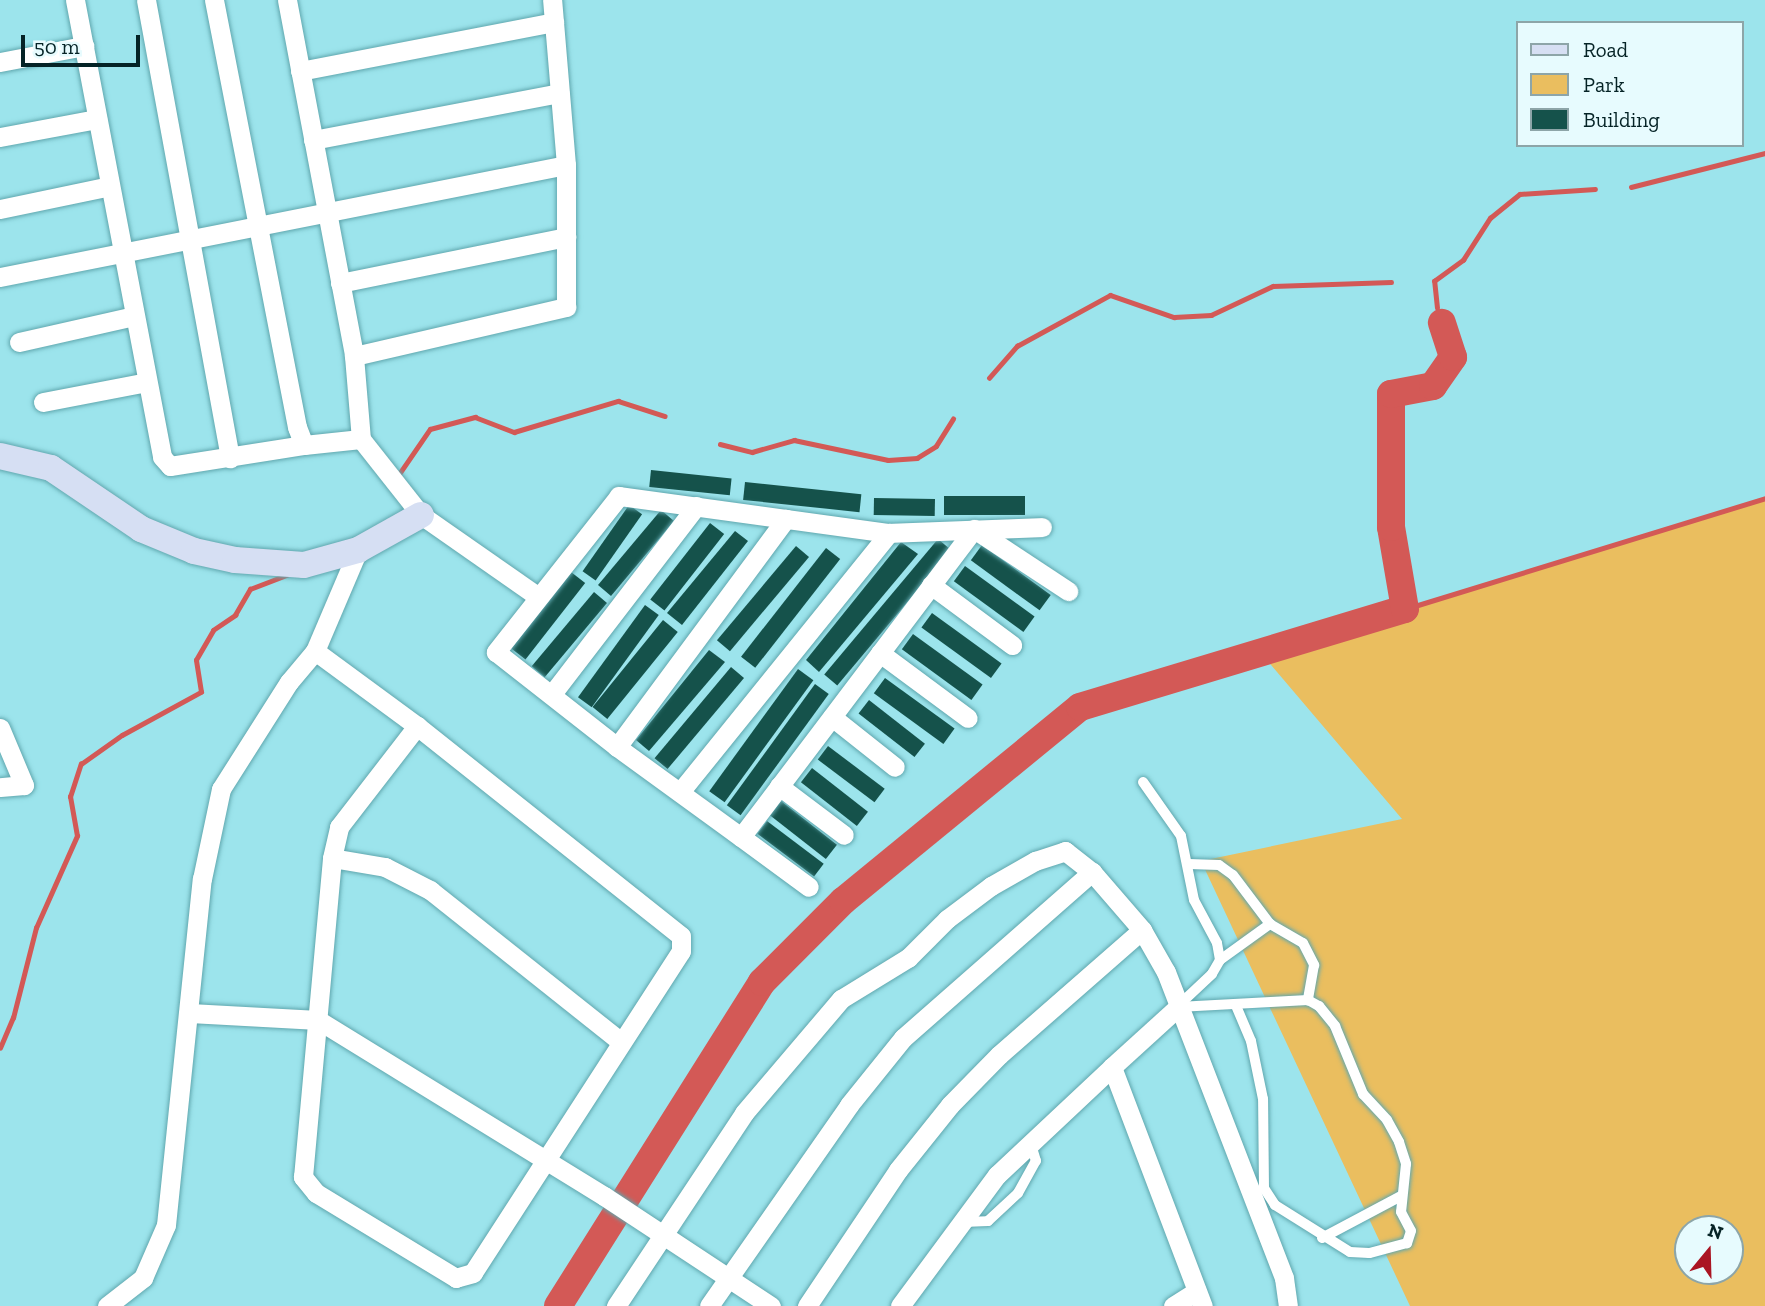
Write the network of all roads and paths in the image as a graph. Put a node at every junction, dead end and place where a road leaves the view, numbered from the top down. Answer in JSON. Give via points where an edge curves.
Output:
{"nodes":[{"id":1,"x":75,"y":0,"type":"edge"},
{"id":2,"x":146,"y":0,"type":"edge"},
{"id":3,"x":214,"y":0,"type":"edge"},
{"id":4,"x":552,"y":0,"type":"edge"},
{"id":5,"x":290,"y":1,"type":"edge"},
{"id":6,"x":554,"y":22,"type":"junction"},
{"id":7,"x":83,"y":46,"type":"junction"},
{"id":8,"x":0,"y":62,"type":"edge"},
{"id":9,"x":300,"y":71,"type":"junction"},
{"id":10,"x":560,"y":93,"type":"junction"},
{"id":11,"x":97,"y":119,"type":"junction"},
{"id":12,"x":0,"y":136,"type":"edge"},
{"id":13,"x":313,"y":140,"type":"junction"},
{"id":14,"x":566,"y":166,"type":"junction"},
{"id":15,"x":110,"y":186,"type":"junction"},
{"id":16,"x":0,"y":209,"type":"edge"},
{"id":17,"x":327,"y":214,"type":"junction"},
{"id":18,"x":259,"y":229,"type":"junction"},
{"id":19,"x":566,"y":237,"type":"junction"},
{"id":20,"x":190,"y":242,"type":"junction"},
{"id":21,"x":123,"y":255,"type":"junction"},
{"id":22,"x":0,"y":277,"type":"edge"},
{"id":23,"x":340,"y":283,"type":"junction"},
{"id":24,"x":134,"y":316,"type":"junction"},
{"id":25,"x":19,"y":342,"type":"dead end"},
{"id":26,"x":354,"y":356,"type":"junction"},
{"id":27,"x":146,"y":382,"type":"junction"},
{"id":28,"x":43,"y":402,"type":"dead end"},
{"id":29,"x":361,"y":439,"type":"junction"},
{"id":30,"x":304,"y":445,"type":"junction"},
{"id":31,"x":0,"y":456,"type":"edge"},
{"id":32,"x":230,"y":458,"type":"junction"},
{"id":33,"x":696,"y":506,"type":"junction"},
{"id":34,"x":421,"y":515,"type":"junction"},
{"id":35,"x":786,"y":519,"type":"junction"},
{"id":36,"x":1042,"y":527,"type":"dead end"},
{"id":37,"x":974,"y":529,"type":"junction"},
{"id":38,"x":889,"y":533,"type":"junction"},
{"id":39,"x":358,"y":550,"type":"junction"},
{"id":40,"x":932,"y":585,"type":"junction"},
{"id":41,"x":1068,"y":591,"type":"dead end"},
{"id":42,"x":537,"y":596,"type":"junction"},
{"id":43,"x":1012,"y":645,"type":"dead end"},
{"id":44,"x":315,"y":651,"type":"junction"},
{"id":45,"x":880,"y":653,"type":"junction"},
{"id":46,"x":552,"y":694,"type":"junction"},
{"id":47,"x":832,"y":717,"type":"junction"},
{"id":48,"x":968,"y":718,"type":"dead end"},
{"id":49,"x":417,"y":726,"type":"junction"},
{"id":50,"x":0,"y":728,"type":"edge"},
{"id":51,"x":617,"y":747,"type":"junction"},
{"id":52,"x":895,"y":767,"type":"dead end"},
{"id":53,"x":1143,"y":782,"type":"dead end"},
{"id":54,"x":779,"y":786,"type":"junction"},
{"id":55,"x":0,"y":787,"type":"edge"},
{"id":56,"x":680,"y":792,"type":"junction"},
{"id":57,"x":844,"y":835,"type":"dead end"},
{"id":58,"x":741,"y":837,"type":"junction"},
{"id":59,"x":332,"y":858,"type":"junction"},
{"id":60,"x":1189,"y":864,"type":"junction"},
{"id":61,"x":1092,"y":872,"type":"junction"},
{"id":62,"x":809,"y":887,"type":"dead end"},
{"id":63,"x":1270,"y":924,"type":"junction"},
{"id":64,"x":1142,"y":930,"type":"junction"},
{"id":65,"x":1220,"y":960,"type":"junction"},
{"id":66,"x":1308,"y":1000,"type":"junction"},
{"id":67,"x":1236,"y":1005,"type":"junction"},
{"id":68,"x":1178,"y":1007,"type":"junction"},
{"id":69,"x":190,"y":1013,"type":"junction"},
{"id":70,"x":318,"y":1020,"type":"junction"},
{"id":71,"x":621,"y":1042,"type":"junction"},
{"id":72,"x":1112,"y":1067,"type":"junction"},
{"id":73,"x":1029,"y":1140,"type":"junction"},
{"id":74,"x":543,"y":1161,"type":"junction"},
{"id":75,"x":1401,"y":1196,"type":"junction"},
{"id":76,"x":963,"y":1222,"type":"junction"},
{"id":77,"x":663,"y":1235,"type":"junction"},
{"id":78,"x":1322,"y":1238,"type":"junction"},
{"id":79,"x":726,"y":1276,"type":"junction"},
{"id":80,"x":1200,"y":1299,"type":"edge"},
{"id":81,"x":906,"y":1304,"type":"edge"},
{"id":82,"x":107,"y":1306,"type":"edge"},
{"id":83,"x":616,"y":1306,"type":"edge"},
{"id":84,"x":709,"y":1306,"type":"edge"},
{"id":85,"x":771,"y":1306,"type":"edge"},
{"id":86,"x":807,"y":1306,"type":"edge"},
{"id":87,"x":1173,"y":1306,"type":"edge"},
{"id":88,"x":1288,"y":1306,"type":"edge"}],
"edges":[{"from":1,"to":7,"type":"street"},
{"from":2,"to":20,"type":"street"},
{"from":3,"to":18,"type":"street"},
{"from":4,"to":6,"type":"street"},
{"from":5,"to":9,"type":"street"},
{"from":6,"to":9,"type":"street"},
{"from":6,"to":10,"type":"street"},
{"from":7,"to":8,"type":"street"},
{"from":7,"to":11,"type":"street"},
{"from":9,"to":13,"type":"street"},
{"from":10,"to":13,"type":"street"},
{"from":10,"to":14,"type":"street"},
{"from":11,"to":12,"type":"street"},
{"from":11,"to":15,"type":"street"},
{"from":13,"to":17,"type":"street"},
{"from":14,"to":17,"type":"street"},
{"from":14,"to":19,"type":"street"},
{"from":15,"to":16,"type":"street"},
{"from":15,"to":21,"type":"street"},
{"from":17,"to":18,"type":"street"},
{"from":17,"to":23,"type":"street"},
{"from":18,"to":20,"type":"street"},
{"from":18,"to":30,"type":"street"},
{"from":19,"to":23,"type":"street"},
{"from":19,"to":26,"type":"street","via":[[566,307]]},
{"from":20,"to":21,"type":"street"},
{"from":20,"to":32,"type":"street"},
{"from":21,"to":22,"type":"street"},
{"from":21,"to":24,"type":"street"},
{"from":23,"to":26,"type":"street"},
{"from":24,"to":25,"type":"street"},
{"from":24,"to":27,"type":"street"},
{"from":26,"to":29,"type":"street"},
{"from":27,"to":28,"type":"street"},
{"from":27,"to":32,"type":"street","via":[[162,457],[170,466]]},
{"from":29,"to":30,"type":"street"},
{"from":29,"to":34,"type":"street"},
{"from":30,"to":32,"type":"street"},
{"from":31,"to":39,"type":"main road","via":[[51,468],[141,529],[194,551],[235,560],[303,565]]},
{"from":33,"to":35,"type":"street"},
{"from":33,"to":42,"type":"street","via":[[619,496]]},
{"from":33,"to":46,"type":"street"},
{"from":34,"to":39,"type":"main road"},
{"from":34,"to":42,"type":"street"},
{"from":35,"to":38,"type":"street"},
{"from":35,"to":51,"type":"street"},
{"from":36,"to":37,"type":"street"},
{"from":37,"to":38,"type":"street"},
{"from":37,"to":40,"type":"street"},
{"from":37,"to":41,"type":"street"},
{"from":38,"to":56,"type":"street"},
{"from":39,"to":44,"type":"street"},
{"from":40,"to":43,"type":"street"},
{"from":40,"to":45,"type":"street"},
{"from":42,"to":46,"type":"street","via":[[496,652]]},
{"from":44,"to":49,"type":"street"},
{"from":44,"to":69,"type":"street","via":[[289,682],[220,789],[202,879]]},
{"from":45,"to":47,"type":"street"},
{"from":45,"to":48,"type":"street"},
{"from":46,"to":51,"type":"street"},
{"from":47,"to":52,"type":"street"},
{"from":47,"to":54,"type":"street"},
{"from":49,"to":59,"type":"street","via":[[339,827]]},
{"from":49,"to":71,"type":"street","via":[[681,936],[681,951]]},
{"from":50,"to":55,"type":"street","via":[[24,785]]},
{"from":51,"to":56,"type":"street"},
{"from":53,"to":60,"type":"lane","via":[[1181,836]]},
{"from":54,"to":57,"type":"street"},
{"from":54,"to":58,"type":"street"},
{"from":56,"to":58,"type":"street"},
{"from":58,"to":62,"type":"street"},
{"from":59,"to":70,"type":"street"},
{"from":59,"to":71,"type":"street","via":[[385,867],[430,890]]},
{"from":60,"to":63,"type":"lane","via":[[1209,862],[1233,875]]},
{"from":60,"to":65,"type":"lane","via":[[1194,900],[1217,943]]},
{"from":61,"to":64,"type":"street"},
{"from":61,"to":77,"type":"street","via":[[1065,851],[1035,861],[947,919],[908,958],[841,999],[744,1113]]},
{"from":61,"to":79,"type":"street","via":[[903,1038]]},
{"from":63,"to":65,"type":"lane"},
{"from":63,"to":66,"type":"lane","via":[[1292,933],[1311,953],[1314,977]]},
{"from":64,"to":68,"type":"street","via":[[1166,972]]},
{"from":64,"to":86,"type":"street","via":[[999,1055],[950,1105],[898,1170]]},
{"from":65,"to":68,"type":"lane"},
{"from":66,"to":67,"type":"lane"},
{"from":66,"to":75,"type":"lane","via":[[1335,1026],[1363,1094],[1387,1120],[1399,1142],[1406,1164]]},
{"from":67,"to":68,"type":"lane"},
{"from":67,"to":78,"type":"lane","via":[[1251,1041],[1264,1100],[1264,1188],[1275,1205]]},
{"from":68,"to":72,"type":"street"},
{"from":68,"to":88,"type":"street","via":[[1284,1278]]},
{"from":69,"to":70,"type":"street"},
{"from":69,"to":82,"type":"street","via":[[166,1225],[143,1278]]},
{"from":70,"to":74,"type":"street"},
{"from":70,"to":74,"type":"street","via":[[303,1177],[316,1193],[456,1278],[473,1273]]},
{"from":71,"to":74,"type":"street"},
{"from":72,"to":73,"type":"street"},
{"from":72,"to":80,"type":"street"},
{"from":73,"to":76,"type":"street"},
{"from":73,"to":76,"type":"lane","via":[[1036,1161],[1018,1193],[988,1221]]},
{"from":74,"to":77,"type":"street"},
{"from":75,"to":78,"type":"lane"},
{"from":75,"to":78,"type":"lane","via":[[1401,1212],[1411,1231],[1407,1243],[1369,1253],[1350,1252]]},
{"from":76,"to":81,"type":"street"},
{"from":77,"to":79,"type":"street"},
{"from":77,"to":83,"type":"street"},
{"from":79,"to":84,"type":"street"},
{"from":79,"to":85,"type":"street"},
{"from":80,"to":87,"type":"street"}]}
